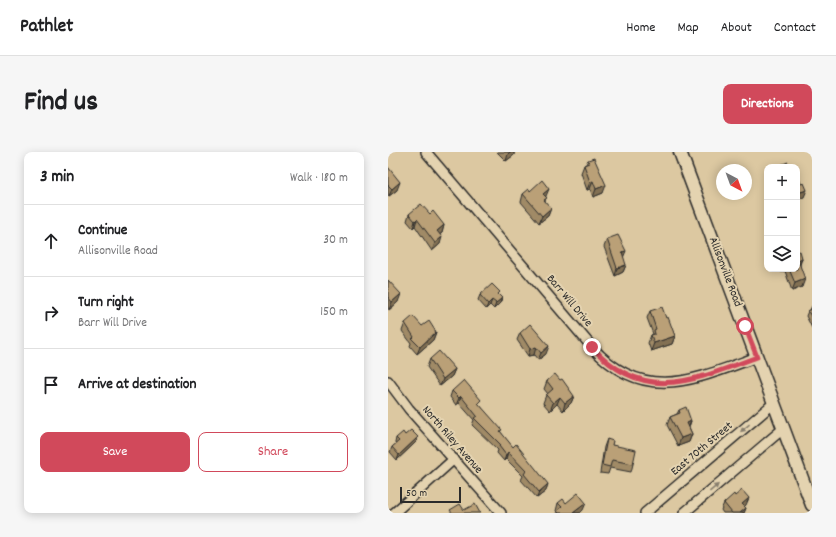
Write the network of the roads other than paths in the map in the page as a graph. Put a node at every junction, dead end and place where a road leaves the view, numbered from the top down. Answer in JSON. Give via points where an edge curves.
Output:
{"nodes":[{"id":1,"x":426,"y":152,"type":"edge"},
{"id":2,"x":680,"y":152,"type":"edge"},
{"id":3,"x":757,"y":357,"type":"junction"},
{"id":4,"x":388,"y":381,"type":"edge"},
{"id":5,"x":774,"y":403,"type":"junction"},
{"id":6,"x":784,"y":428,"type":"junction"},
{"id":7,"x":454,"y":459,"type":"junction"},
{"id":8,"x":812,"y":505,"type":"edge"},
{"id":9,"x":394,"y":513,"type":"edge"},
{"id":10,"x":501,"y":513,"type":"edge"},
{"id":11,"x":645,"y":513,"type":"edge"},
{"id":12,"x":684,"y":513,"type":"edge"}],
"edges":[{"from":1,"to":3,"type":"street","name":"Barr Will Drive","via":[[592,347],[614,367],[642,380],[672,383],[702,377]]},
{"from":2,"to":3,"type":"main road","name":"Allisonville Road"},
{"from":3,"to":5,"type":"main road","name":"Allisonville Road"},
{"from":4,"to":7,"type":"street","name":"North Riley Avenue","via":[[409,409]]},
{"from":5,"to":6,"type":"main road","name":"Allisonville Road"},
{"from":5,"to":11,"type":"street","name":"East 70th Street","one_way":true},
{"from":6,"to":8,"type":"main road","name":"Allisonville Road"},
{"from":12,"to":6,"type":"street","one_way":true},
{"from":7,"to":9,"type":"street"},
{"from":7,"to":10,"type":"street","name":"North Riley Avenue"}]}
